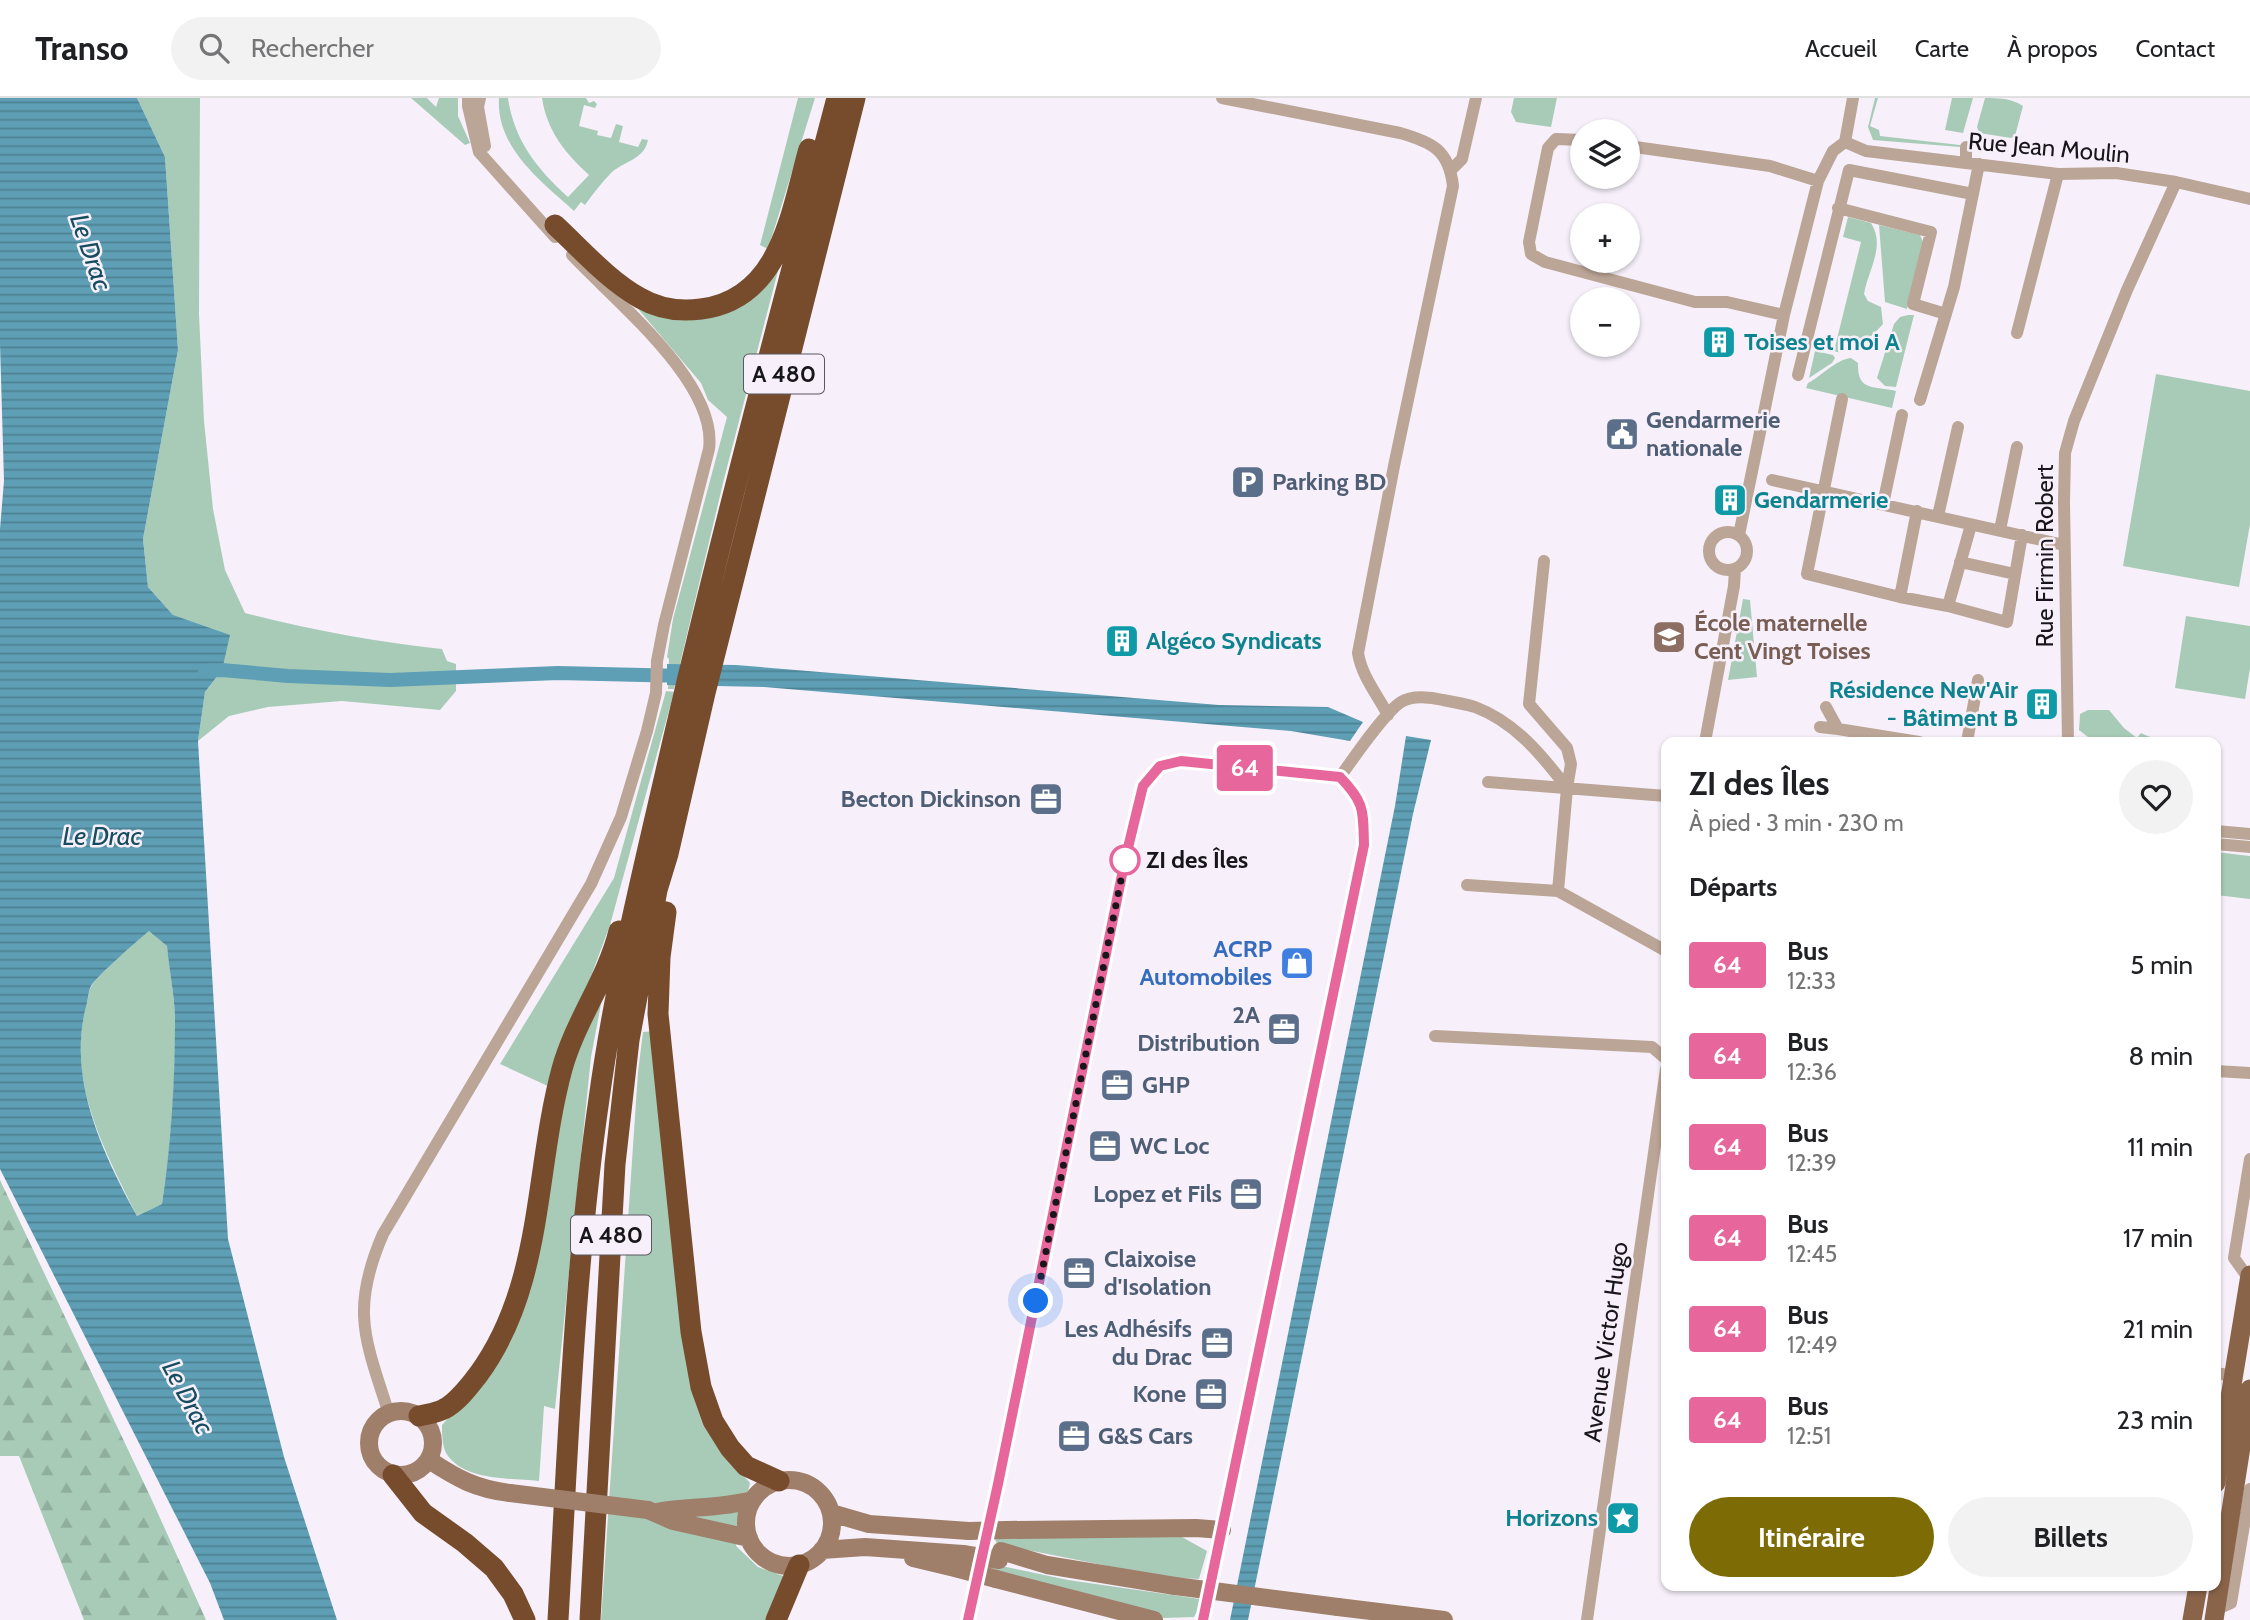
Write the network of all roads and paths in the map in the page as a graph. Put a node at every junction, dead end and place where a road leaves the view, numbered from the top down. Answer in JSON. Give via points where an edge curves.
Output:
{"nodes":[{"id":1,"x":468,"y":98,"type":"edge"},
{"id":2,"x":480,"y":98,"type":"edge"},
{"id":3,"x":828,"y":98,"type":"edge"},
{"id":4,"x":837,"y":98,"type":"edge"},
{"id":5,"x":855,"y":98,"type":"edge"},
{"id":6,"x":1222,"y":98,"type":"edge"},
{"id":7,"x":1476,"y":98,"type":"edge"},
{"id":8,"x":1853,"y":98,"type":"edge"},
{"id":9,"x":1570,"y":140,"type":"edge"},
{"id":10,"x":1845,"y":142,"type":"junction"},
{"id":11,"x":1640,"y":147,"type":"edge"},
{"id":12,"x":1966,"y":147,"type":"dead end"},
{"id":13,"x":1972,"y":163,"type":"junction"},
{"id":14,"x":1451,"y":170,"type":"junction"},
{"id":15,"x":2058,"y":174,"type":"junction"},
{"id":16,"x":1818,"y":181,"type":"junction"},
{"id":17,"x":2176,"y":183,"type":"junction"},
{"id":18,"x":1973,"y":194,"type":"junction"},
{"id":19,"x":2250,"y":199,"type":"edge"},
{"id":20,"x":1838,"y":208,"type":"junction"},
{"id":21,"x":555,"y":225,"type":"junction"},
{"id":22,"x":1946,"y":314,"type":"junction"},
{"id":23,"x":1784,"y":315,"type":"junction"},
{"id":24,"x":638,"y":323,"type":"junction"},
{"id":25,"x":2017,"y":333,"type":"dead end"},
{"id":26,"x":1798,"y":375,"type":"dead end"},
{"id":27,"x":1842,"y":400,"type":"dead end"},
{"id":28,"x":1920,"y":400,"type":"dead end"},
{"id":29,"x":1902,"y":415,"type":"dead end"},
{"id":30,"x":1958,"y":428,"type":"dead end"},
{"id":31,"x":2017,"y":447,"type":"dead end"},
{"id":32,"x":1772,"y":480,"type":"dead end"},
{"id":33,"x":1824,"y":490,"type":"junction"},
{"id":34,"x":1883,"y":504,"type":"junction"},
{"id":35,"x":1917,"y":511,"type":"junction"},
{"id":36,"x":1938,"y":516,"type":"junction"},
{"id":37,"x":1971,"y":525,"type":"junction"},
{"id":38,"x":2000,"y":530,"type":"junction"},
{"id":39,"x":1740,"y":535,"type":"junction"},
{"id":40,"x":2022,"y":535,"type":"junction"},
{"id":41,"x":2064,"y":545,"type":"junction"},
{"id":42,"x":1544,"y":561,"type":"dead end"},
{"id":43,"x":1960,"y":562,"type":"junction"},
{"id":44,"x":1735,"y":569,"type":"junction"},
{"id":45,"x":2015,"y":574,"type":"junction"},
{"id":46,"x":1900,"y":597,"type":"junction"},
{"id":47,"x":1948,"y":607,"type":"junction"},
{"id":48,"x":705,"y":650,"type":"junction"},
{"id":49,"x":1978,"y":680,"type":"dead end"},
{"id":50,"x":694,"y":693,"type":"junction"},
{"id":51,"x":1826,"y":707,"type":"dead end"},
{"id":52,"x":1388,"y":715,"type":"junction"},
{"id":53,"x":1821,"y":727,"type":"dead end"},
{"id":54,"x":1838,"y":729,"type":"junction"},
{"id":55,"x":1706,"y":737,"type":"edge"},
{"id":56,"x":1888,"y":737,"type":"edge"},
{"id":57,"x":1968,"y":737,"type":"edge"},
{"id":58,"x":2068,"y":737,"type":"edge"},
{"id":59,"x":1340,"y":777,"type":"junction"},
{"id":60,"x":1488,"y":782,"type":"dead end"},
{"id":61,"x":1567,"y":788,"type":"junction"},
{"id":62,"x":1661,"y":796,"type":"edge"},
{"id":63,"x":2221,"y":831,"type":"edge"},
{"id":64,"x":2250,"y":834,"type":"edge"},
{"id":65,"x":2221,"y":844,"type":"edge"},
{"id":66,"x":2250,"y":847,"type":"edge"},
{"id":67,"x":668,"y":854,"type":"junction"},
{"id":68,"x":1467,"y":885,"type":"dead end"},
{"id":69,"x":1558,"y":891,"type":"junction"},
{"id":70,"x":638,"y":892,"type":"junction"},
{"id":71,"x":1661,"y":948,"type":"edge"},
{"id":72,"x":1435,"y":1036,"type":"dead end"},
{"id":73,"x":1661,"y":1055,"type":"edge"},
{"id":74,"x":2221,"y":1071,"type":"edge"},
{"id":75,"x":2250,"y":1073,"type":"edge"},
{"id":76,"x":1661,"y":1104,"type":"edge"},
{"id":77,"x":2250,"y":1159,"type":"edge"},
{"id":78,"x":2250,"y":1277,"type":"edge"},
{"id":79,"x":2224,"y":1374,"type":"edge"},
{"id":80,"x":2250,"y":1389,"type":"edge"},
{"id":81,"x":389,"y":1414,"type":"junction"},
{"id":82,"x":2221,"y":1415,"type":"edge"},
{"id":83,"x":419,"y":1416,"type":"junction"},
{"id":84,"x":2248,"y":1422,"type":"edge"},
{"id":85,"x":429,"y":1460,"type":"junction"},
{"id":86,"x":393,"y":1475,"type":"junction"},
{"id":87,"x":779,"y":1481,"type":"junction"},
{"id":88,"x":2250,"y":1489,"type":"edge"},
{"id":89,"x":753,"y":1500,"type":"junction"},
{"id":90,"x":652,"y":1511,"type":"junction"},
{"id":91,"x":831,"y":1513,"type":"junction"},
{"id":92,"x":1222,"y":1530,"type":"junction"},
{"id":93,"x":749,"y":1538,"type":"junction"},
{"id":94,"x":964,"y":1549,"type":"junction"},
{"id":95,"x":822,"y":1550,"type":"junction"},
{"id":96,"x":799,"y":1565,"type":"junction"},
{"id":97,"x":2197,"y":1591,"type":"edge"},
{"id":98,"x":2220,"y":1611,"type":"edge"},
{"id":99,"x":525,"y":1620,"type":"edge"},
{"id":100,"x":558,"y":1620,"type":"edge"},
{"id":101,"x":590,"y":1620,"type":"edge"},
{"id":102,"x":776,"y":1620,"type":"edge"},
{"id":103,"x":968,"y":1620,"type":"edge"},
{"id":104,"x":1154,"y":1620,"type":"edge"},
{"id":105,"x":1203,"y":1620,"type":"edge"},
{"id":106,"x":1444,"y":1620,"type":"edge"},
{"id":107,"x":1587,"y":1620,"type":"edge"},
{"id":108,"x":2192,"y":1620,"type":"edge"}],
"edges":[{"from":1,"to":24,"type":"street","via":[[476,144],[485,160]]},
{"from":2,"to":21,"type":"street","via":[[486,150]]},
{"from":3,"to":21,"type":"highway","via":[[776,255],[760,280],[726,303],[684,311],[649,303],[622,286]]},
{"from":4,"to":48,"type":"highway","number":"A 480"},
{"from":5,"to":48,"type":"highway","number":"A 480"},
{"from":6,"to":14,"type":"street","via":[[1424,139],[1442,152]]},
{"from":7,"to":14,"type":"street","via":[[1462,159]]},
{"from":8,"to":10,"type":"street"},
{"from":9,"to":23,"type":"street","via":[[1556,139],[1548,148],[1529,242],[1531,254],[1545,262],[1695,302],[1727,302]]},
{"from":10,"to":13,"type":"street","name":"Rue Jean Moulin","via":[[1866,151]]},
{"from":10,"to":16,"type":"street","via":[[1833,150]]},
{"from":11,"to":16,"type":"street","via":[[1770,166]]},
{"from":12,"to":13,"type":"street"},
{"from":13,"to":15,"type":"street","name":"Rue Jean Moulin"},
{"from":13,"to":18,"type":"street"},
{"from":14,"to":52,"type":"street","via":[[1453,186],[1358,653],[1360,668]]},
{"from":15,"to":17,"type":"street","name":"Rue Jean Moulin","via":[[2116,173]]},
{"from":15,"to":25,"type":"street"},
{"from":16,"to":23,"type":"street"},
{"from":17,"to":19,"type":"street","name":"Rue Jean Moulin"},
{"from":17,"to":41,"type":"street","name":"Rue Firmin Robert","via":[[2074,421],[2063,467]]},
{"from":18,"to":20,"type":"street","via":[[1849,170]]},
{"from":18,"to":22,"type":"street"},
{"from":20,"to":22,"type":"street","via":[[1931,232],[1913,304]]},
{"from":20,"to":26,"type":"street"},
{"from":21,"to":24,"type":"street"},
{"from":22,"to":28,"type":"street"},
{"from":23,"to":39,"type":"street"},
{"from":24,"to":81,"type":"street","via":[[695,390],[710,439],[657,661],[656,693],[621,817],[591,884],[375,1254],[365,1291],[364,1326]]},
{"from":27,"to":33,"type":"street"},
{"from":29,"to":34,"type":"street"},
{"from":30,"to":36,"type":"street"},
{"from":31,"to":38,"type":"street"},
{"from":32,"to":33,"type":"street"},
{"from":33,"to":34,"type":"street"},
{"from":33,"to":46,"type":"street","via":[[1807,574]]},
{"from":34,"to":35,"type":"street"},
{"from":35,"to":36,"type":"street"},
{"from":35,"to":46,"type":"street"},
{"from":36,"to":37,"type":"street"},
{"from":37,"to":38,"type":"street"},
{"from":37,"to":43,"type":"street"},
{"from":38,"to":40,"type":"street"},
{"from":39,"to":44,"type":"street","via":[[1747,553]]},
{"from":39,"to":44,"type":"street","via":[[1720,533],[1710,546],[1716,565]]},
{"from":40,"to":41,"type":"street"},
{"from":40,"to":45,"type":"street"},
{"from":41,"to":58,"type":"street","name":"Rue Firmin Robert"},
{"from":42,"to":61,"type":"street","via":[[1529,704],[1567,748],[1571,764]]},
{"from":43,"to":45,"type":"street"},
{"from":43,"to":47,"type":"street"},
{"from":44,"to":55,"type":"street"},
{"from":45,"to":47,"type":"street","via":[[2007,622]]},
{"from":46,"to":47,"type":"street"},
{"from":48,"to":50,"type":"highway","number":"A 480"},
{"from":49,"to":57,"type":"street"},
{"from":50,"to":67,"type":"highway","number":"A 480"},
{"from":50,"to":70,"type":"highway","number":"A 480"},
{"from":51,"to":54,"type":"street"},
{"from":52,"to":59,"type":"street"},
{"from":52,"to":61,"type":"street","via":[[1412,698],[1437,698],[1475,707],[1536,749]]},
{"from":53,"to":54,"type":"street"},
{"from":54,"to":56,"type":"street"},
{"from":59,"to":92,"type":"street","via":[[1357,795],[1363,811],[1364,845]]},
{"from":59,"to":103,"type":"street","via":[[1181,761],[1160,766],[1143,786]]},
{"from":60,"to":61,"type":"street"},
{"from":61,"to":62,"type":"street"},
{"from":61,"to":69,"type":"street"},
{"from":63,"to":64,"type":"street"},
{"from":65,"to":66,"type":"street"},
{"from":67,"to":87,"type":"highway","via":[[658,1014],[696,1365],[713,1421],[730,1448],[746,1466]]},
{"from":67,"to":101,"type":"highway","number":"A 480","via":[[641,969],[622,1092]]},
{"from":68,"to":69,"type":"street"},
{"from":69,"to":71,"type":"street"},
{"from":70,"to":83,"type":"highway","via":[[624,911],[618,937],[562,1069],[523,1281],[510,1322],[490,1359],[459,1397],[444,1409]]},
{"from":70,"to":100,"type":"highway","number":"A 480","via":[[592,1151]]},
{"from":72,"to":73,"type":"street","via":[[1652,1047]]},
{"from":74,"to":75,"type":"street"},
{"from":76,"to":107,"type":"street","name":"Avenue Victor Hugo"},
{"from":77,"to":78,"type":"street","via":[[2234,1258]]},
{"from":78,"to":79,"type":"main road"},
{"from":79,"to":82,"type":"main road"},
{"from":80,"to":84,"type":"main road"},
{"from":81,"to":83,"type":"main road","via":[[404,1411]]},
{"from":81,"to":86,"type":"main road","via":[[374,1426],[369,1446],[376,1464]]},
{"from":83,"to":85,"type":"main road","via":[[433,1436]]},
{"from":84,"to":98,"type":"main road"},
{"from":85,"to":86,"type":"main road","via":[[414,1473]]},
{"from":85,"to":90,"type":"main road","bridge":true,"via":[[477,1488]]},
{"from":86,"to":99,"type":"highway","via":[[423,1513],[495,1568]]},
{"from":87,"to":89,"type":"main road"},
{"from":87,"to":91,"type":"main road","via":[[808,1485],[825,1500]]},
{"from":88,"to":98,"type":"street"},
{"from":89,"to":90,"type":"main road"},
{"from":89,"to":93,"type":"main road","via":[[746,1518]]},
{"from":90,"to":93,"type":"main road","via":[[673,1521]]},
{"from":91,"to":94,"type":"main road"},
{"from":91,"to":95,"type":"main road","via":[[831,1533]]},
{"from":92,"to":94,"type":"main road","bridge":true,"via":[[1006,1530]]},
{"from":92,"to":105,"type":"street"},
{"from":93,"to":96,"type":"main road","via":[[769,1561]]},
{"from":94,"to":95,"type":"main road"},
{"from":94,"to":104,"type":"main road","bridge":true,"via":[[996,1579]]},
{"from":94,"to":106,"type":"main road","bridge":true,"via":[[1174,1586]]},
{"from":95,"to":96,"type":"main road"},
{"from":96,"to":102,"type":"highway"},
{"from":97,"to":108,"type":"main road"}]}
